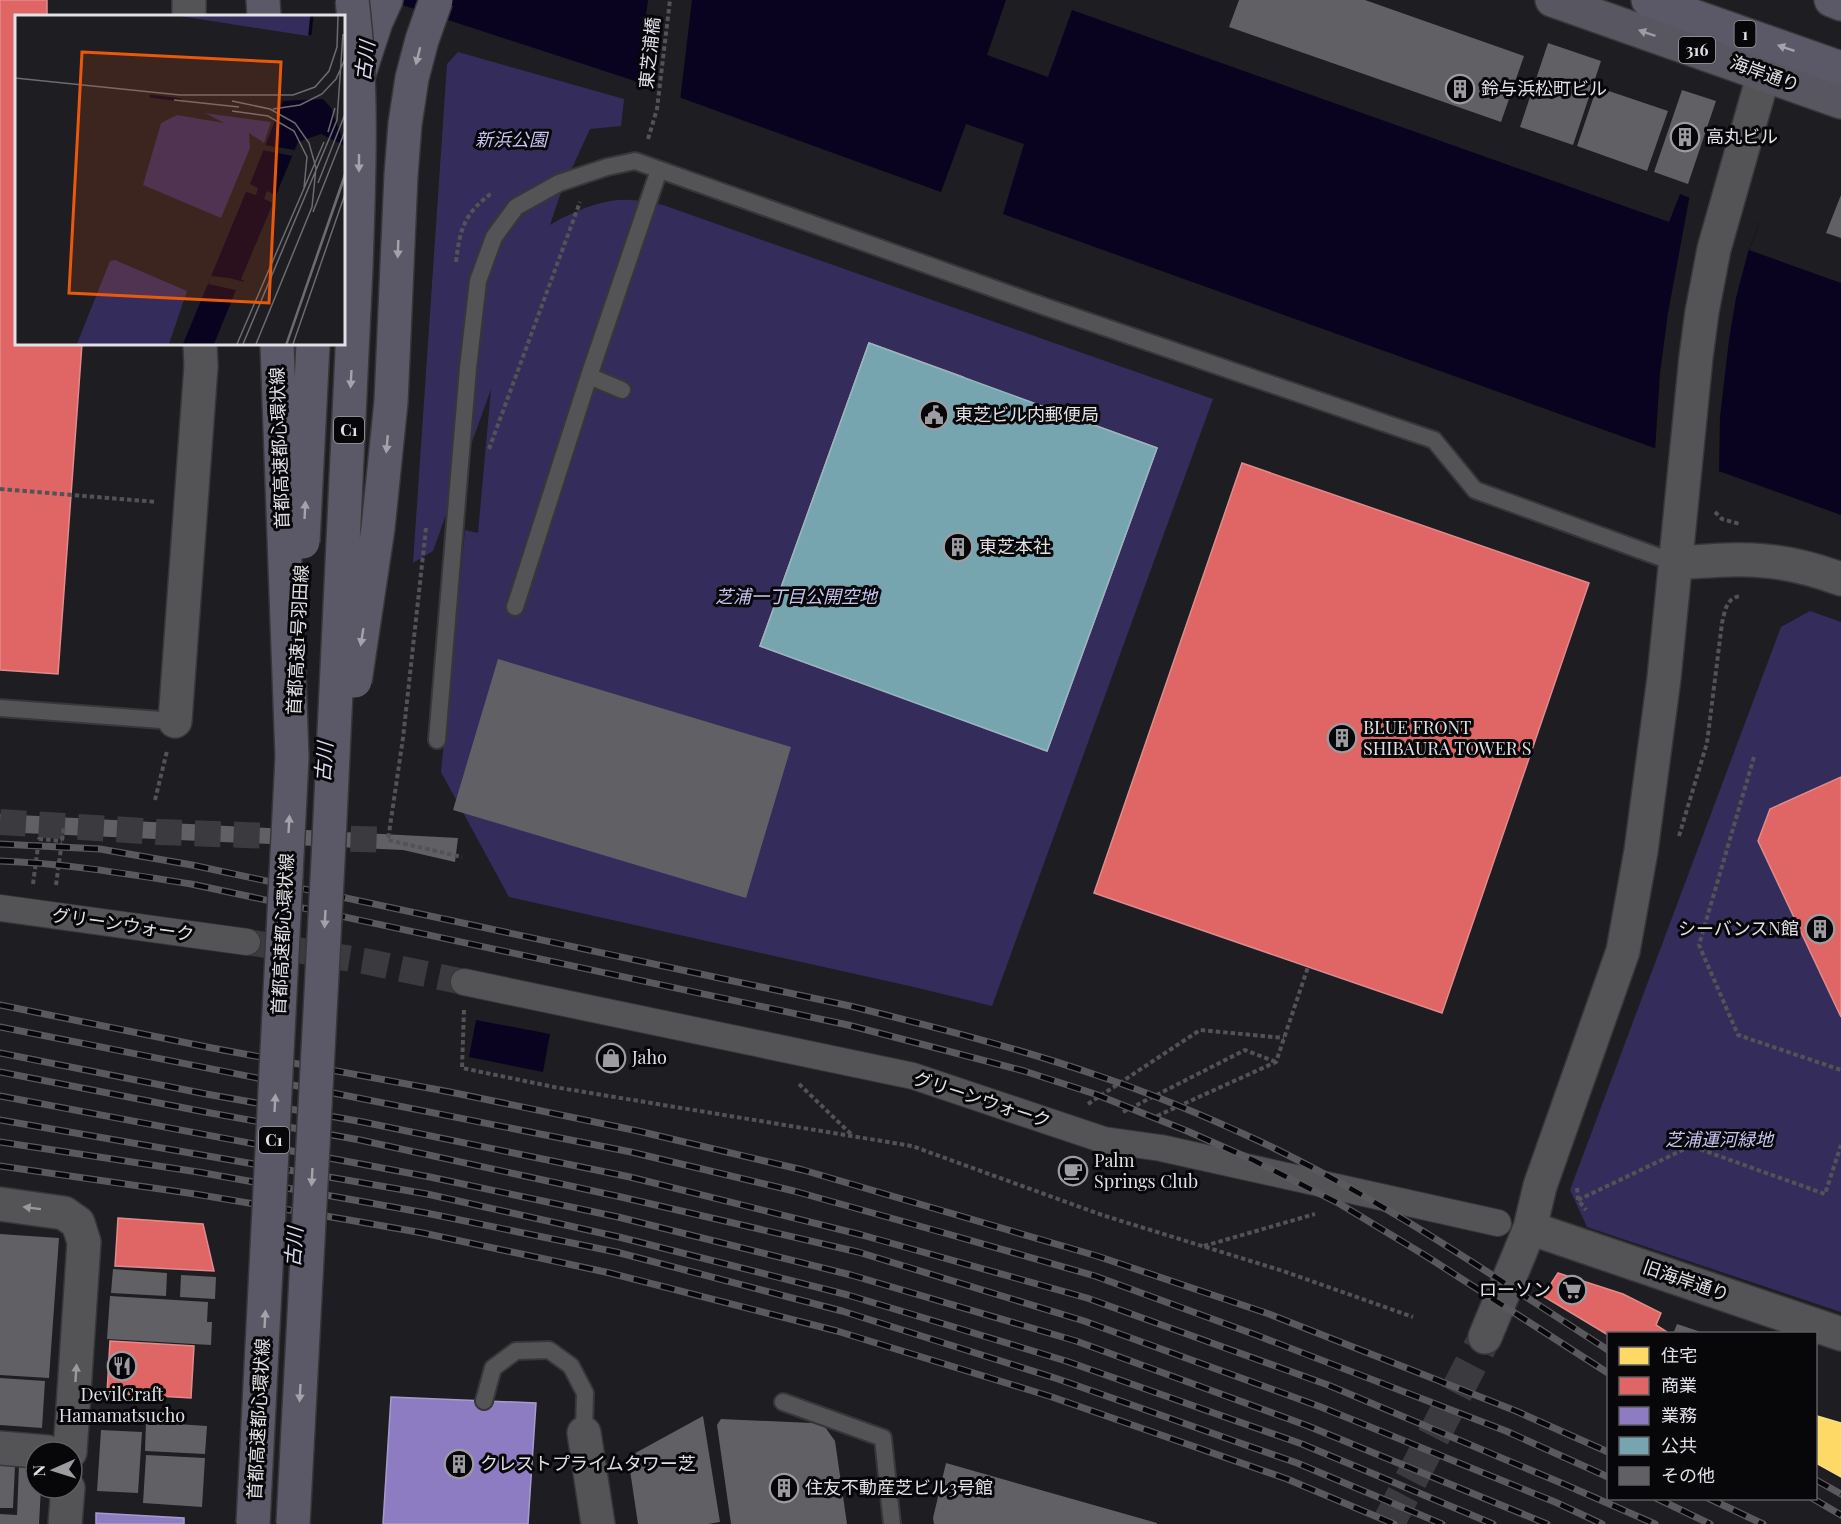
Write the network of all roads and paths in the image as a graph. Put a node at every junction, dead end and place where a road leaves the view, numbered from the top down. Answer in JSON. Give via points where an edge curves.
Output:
{"nodes":[{"id":1,"x":263,"y":0,"type":"edge"},
{"id":2,"x":352,"y":0,"type":"edge"},
{"id":3,"x":386,"y":0,"type":"edge"},
{"id":4,"x":436,"y":0,"type":"edge"},
{"id":5,"x":670,"y":0,"type":"edge"},
{"id":6,"x":1552,"y":0,"type":"edge"},
{"id":7,"x":1648,"y":0,"type":"edge"},
{"id":8,"x":1831,"y":0,"type":"edge"},
{"id":9,"x":1841,"y":4,"type":"edge"},
{"id":10,"x":264,"y":15,"type":"edge"},
{"id":11,"x":1841,"y":68,"type":"edge"},
{"id":12,"x":1764,"y":74,"type":"junction"},
{"id":13,"x":1841,"y":102,"type":"edge"},
{"id":14,"x":657,"y":109,"type":"dead end"},
{"id":15,"x":345,"y":125,"type":"edge"},
{"id":16,"x":659,"y":170,"type":"junction"},
{"id":17,"x":572,"y":202,"type":"dead end"},
{"id":18,"x":200,"y":345,"type":"edge"},
{"id":19,"x":277,"y":345,"type":"edge"},
{"id":20,"x":313,"y":345,"type":"edge"},
{"id":21,"x":589,"y":376,"type":"junction"},
{"id":22,"x":622,"y":390,"type":"dead end"},
{"id":23,"x":487,"y":454,"type":"dead end"},
{"id":24,"x":0,"y":489,"type":"edge"},
{"id":25,"x":191,"y":503,"type":"junction"},
{"id":26,"x":1710,"y":506,"type":"dead end"},
{"id":27,"x":1749,"y":526,"type":"dead end"},
{"id":28,"x":1676,"y":563,"type":"junction"},
{"id":29,"x":1841,"y":579,"type":"edge"},
{"id":30,"x":1748,"y":597,"type":"dead end"},
{"id":31,"x":515,"y":607,"type":"dead end"},
{"id":32,"x":420,"y":634,"type":"dead end"},
{"id":33,"x":0,"y":708,"type":"edge"},
{"id":34,"x":175,"y":721,"type":"junction"},
{"id":35,"x":437,"y":740,"type":"dead end"},
{"id":36,"x":1754,"y":756,"type":"dead end"},
{"id":37,"x":292,"y":757,"type":"junction"},
{"id":38,"x":155,"y":800,"type":"dead end"},
{"id":39,"x":64,"y":826,"type":"dead end"},
{"id":40,"x":62,"y":841,"type":"junction"},
{"id":41,"x":1676,"y":847,"type":"dead end"},
{"id":42,"x":462,"y":857,"type":"dead end"},
{"id":43,"x":328,"y":861,"type":"junction"},
{"id":44,"x":34,"y":878,"type":"dead end"},
{"id":45,"x":0,"y":908,"type":"edge"},
{"id":46,"x":51,"y":915,"type":"junction"},
{"id":47,"x":247,"y":942,"type":"tunnel mouth"},
{"id":48,"x":1308,"y":967,"type":"dead end"},
{"id":49,"x":464,"y":982,"type":"joint"},
{"id":50,"x":1284,"y":1038,"type":"junction"},
{"id":51,"x":759,"y":1044,"type":"junction"},
{"id":52,"x":1276,"y":1062,"type":"junction"},
{"id":53,"x":1841,"y":1070,"type":"edge"},
{"id":54,"x":1057,"y":1124,"type":"junction"},
{"id":55,"x":852,"y":1136,"type":"junction"},
{"id":56,"x":1093,"y":1136,"type":"junction"},
{"id":57,"x":1841,"y":1145,"type":"edge"},
{"id":58,"x":1576,"y":1179,"type":"dead end"},
{"id":59,"x":1578,"y":1200,"type":"junction"},
{"id":60,"x":0,"y":1204,"type":"edge"},
{"id":61,"x":1587,"y":1211,"type":"dead end"},
{"id":62,"x":1324,"y":1212,"type":"dead end"},
{"id":63,"x":1497,"y":1223,"type":"dead end"},
{"id":64,"x":1530,"y":1228,"type":"junction"},
{"id":65,"x":1203,"y":1246,"type":"junction"},
{"id":66,"x":1413,"y":1317,"type":"dead end"},
{"id":67,"x":1841,"y":1334,"type":"edge"},
{"id":68,"x":1485,"y":1337,"type":"tunnel mouth"},
{"id":69,"x":484,"y":1401,"type":"dead end"},
{"id":70,"x":783,"y":1402,"type":"dead end"},
{"id":71,"x":584,"y":1433,"type":"joint"},
{"id":72,"x":71,"y":1440,"type":"edge"},
{"id":73,"x":0,"y":1448,"type":"edge"},
{"id":74,"x":24,"y":1450,"type":"edge"},
{"id":75,"x":67,"y":1500,"type":"edge"},
{"id":76,"x":65,"y":1524,"type":"edge"},
{"id":77,"x":253,"y":1524,"type":"edge"},
{"id":78,"x":293,"y":1524,"type":"edge"},
{"id":79,"x":598,"y":1524,"type":"edge"},
{"id":80,"x":892,"y":1524,"type":"edge"}],
"edges":[{"from":1,"to":10,"type":"highway"},
{"from":2,"to":43,"type":"highway","number":"C1","one_way":true,"bridge":true,"via":[[359,89],[359,191]]},
{"from":3,"to":15,"type":"highway","bridge":true},
{"from":4,"to":43,"type":"highway","one_way":true,"bridge":true,"via":[[417,59],[405,124],[384,476]]},
{"from":5,"to":14,"type":"path","name":"東芝浦橋"},
{"from":12,"to":6,"type":"main road","name":"海岸通り","number":"316","one_way":true},
{"from":11,"to":7,"type":"highway","number":"1","one_way":true},
{"from":8,"to":9,"type":"highway"},
{"from":12,"to":13,"type":"main road","name":"海岸通り","number":"316"},
{"from":12,"to":28,"type":"street","via":[[1714,249],[1702,312]]},
{"from":16,"to":21,"type":"lane"},
{"from":16,"to":28,"type":"lane","via":[[1434,440],[1475,490]]},
{"from":16,"to":35,"type":"lane","via":[[635,161],[559,183],[516,207],[494,237],[478,281]]},
{"from":17,"to":23,"type":"path","via":[[581,198]]},
{"from":18,"to":25,"type":"street"},
{"from":19,"to":37,"type":"highway","name":"首都高速都心環状線","number":"C1","bridge":true},
{"from":37,"to":20,"type":"highway","name":"首都高速1号羽田線","one_way":true,"bridge":true},
{"from":21,"to":22,"type":"lane"},
{"from":21,"to":31,"type":"lane"},
{"from":24,"to":25,"type":"path"},
{"from":25,"to":34,"type":"street"},
{"from":26,"to":27,"type":"path","via":[[1722,519]]},
{"from":28,"to":29,"type":"street","via":[[1763,560]]},
{"from":28,"to":64,"type":"street","via":[[1641,851],[1623,951],[1540,1185]]},
{"from":30,"to":41,"type":"path","via":[[1736,596],[1726,608],[1707,743]]},
{"from":32,"to":42,"type":"path","via":[[412,656],[388,840]]},
{"from":33,"to":34,"type":"lane"},
{"from":34,"to":38,"type":"path"},
{"from":36,"to":53,"type":"path","via":[[1699,945],[1738,1035]]},
{"from":77,"to":37,"type":"highway","name":"首都高速都心環状線","number":"C1","one_way":true,"bridge":true},
{"from":39,"to":40,"type":"path"},
{"from":40,"to":44,"type":"path","via":[[39,839]]},
{"from":40,"to":46,"type":"path"},
{"from":43,"to":78,"type":"highway","number":"C1","one_way":true,"bridge":true},
{"from":45,"to":46,"type":"street","name":"グリーンウォーク"},
{"from":46,"to":47,"type":"street","name":"グリーンウォーク"},
{"from":48,"to":50,"type":"path"},
{"from":49,"to":51,"type":"street","name":"グリーンウォーク"},
{"from":49,"to":55,"type":"path","via":[[462,1068]]},
{"from":50,"to":52,"type":"path"},
{"from":50,"to":54,"type":"path","via":[[1200,1030]]},
{"from":51,"to":54,"type":"street","name":"グリーンウォーク","via":[[913,1076]]},
{"from":51,"to":55,"type":"path"},
{"from":52,"to":56,"type":"path"},
{"from":52,"to":56,"type":"path","via":[[1245,1050]]},
{"from":54,"to":56,"type":"street","name":"グリーンウォーク"},
{"from":55,"to":65,"type":"path","via":[[912,1146],[1102,1215]]},
{"from":56,"to":63,"type":"street","name":"グリーンウォーク"},
{"from":57,"to":59,"type":"path","via":[[1825,1194],[1691,1146]]},
{"from":58,"to":59,"type":"path"},
{"from":59,"to":61,"type":"path"},
{"from":72,"to":60,"type":"street","one_way":true,"via":[[84,1242],[78,1223],[64,1213]]},
{"from":62,"to":65,"type":"path"},
{"from":64,"to":67,"type":"street","name":"旧海岸通り"},
{"from":64,"to":68,"type":"street"},
{"from":65,"to":66,"type":"path"},
{"from":69,"to":71,"type":"lane","via":[[492,1368],[516,1351],[549,1350],[571,1366],[585,1393]]},
{"from":70,"to":80,"type":"lane","via":[[883,1438]]},
{"from":71,"to":79,"type":"street"},
{"from":73,"to":74,"type":"street"},
{"from":75,"to":76,"type":"street"}]}
